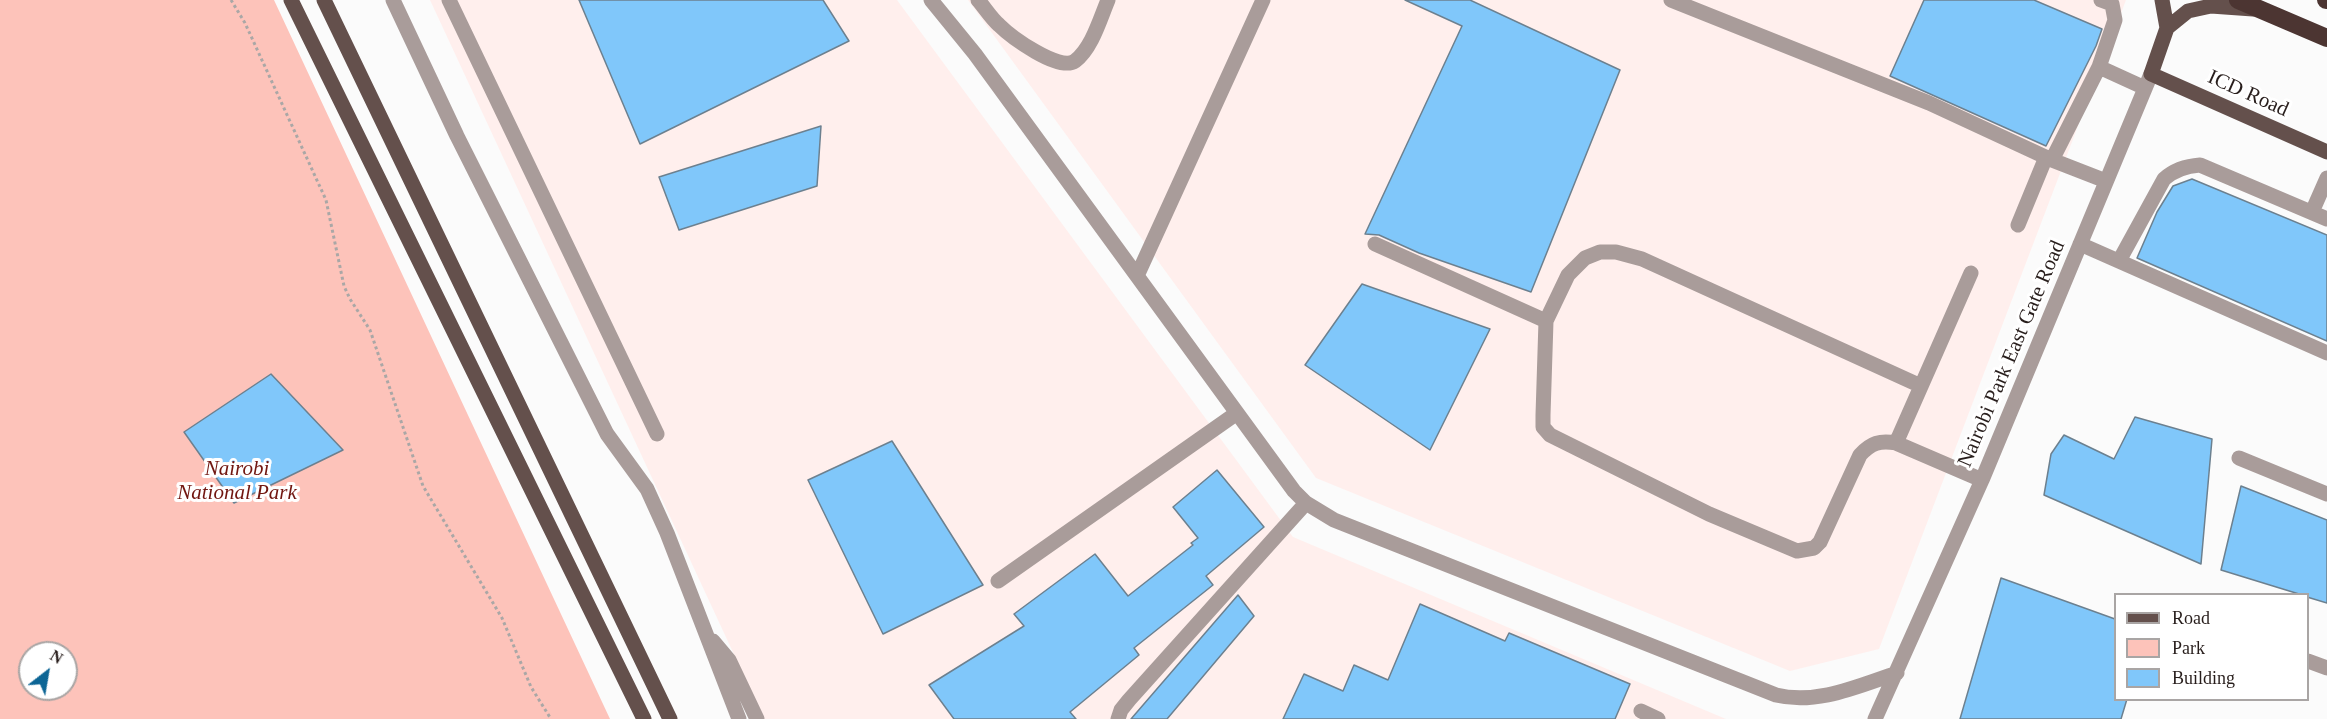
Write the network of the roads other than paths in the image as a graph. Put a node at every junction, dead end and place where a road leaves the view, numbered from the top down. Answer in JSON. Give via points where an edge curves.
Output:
{"nodes":[{"id":1,"x":291,"y":0,"type":"edge"},
{"id":2,"x":324,"y":0,"type":"edge"},
{"id":3,"x":393,"y":0,"type":"edge"},
{"id":4,"x":449,"y":0,"type":"edge"},
{"id":5,"x":931,"y":0,"type":"edge"},
{"id":6,"x":978,"y":0,"type":"edge"},
{"id":7,"x":1108,"y":0,"type":"edge"},
{"id":8,"x":1263,"y":0,"type":"edge"},
{"id":9,"x":1671,"y":0,"type":"edge"},
{"id":10,"x":2102,"y":0,"type":"edge"},
{"id":11,"x":2162,"y":0,"type":"edge"},
{"id":12,"x":2238,"y":0,"type":"edge"},
{"id":13,"x":2261,"y":10,"type":"junction"},
{"id":14,"x":2167,"y":28,"type":"junction"},
{"id":15,"x":2327,"y":38,"type":"edge"},
{"id":16,"x":2100,"y":67,"type":"junction"},
{"id":17,"x":2148,"y":81,"type":"junction"},
{"id":18,"x":2327,"y":152,"type":"edge"},
{"id":19,"x":2049,"y":158,"type":"junction"},
{"id":20,"x":2327,"y":178,"type":"edge"},
{"id":21,"x":2106,"y":181,"type":"junction"},
{"id":22,"x":2312,"y":212,"type":"junction"},
{"id":23,"x":2327,"y":219,"type":"edge"},
{"id":24,"x":2018,"y":225,"type":"dead end"},
{"id":25,"x":1375,"y":244,"type":"dead end"},
{"id":26,"x":2080,"y":244,"type":"junction"},
{"id":27,"x":2119,"y":261,"type":"junction"},
{"id":28,"x":1971,"y":273,"type":"dead end"},
{"id":29,"x":1137,"y":276,"type":"junction"},
{"id":30,"x":1546,"y":321,"type":"junction"},
{"id":31,"x":2327,"y":353,"type":"edge"},
{"id":32,"x":1921,"y":386,"type":"junction"},
{"id":33,"x":1237,"y":413,"type":"junction"},
{"id":34,"x":657,"y":434,"type":"dead end"},
{"id":35,"x":1896,"y":443,"type":"junction"},
{"id":36,"x":2239,"y":458,"type":"dead end"},
{"id":37,"x":1982,"y":480,"type":"junction"},
{"id":38,"x":2327,"y":494,"type":"edge"},
{"id":39,"x":1306,"y":503,"type":"junction"},
{"id":40,"x":998,"y":581,"type":"dead end"},
{"id":41,"x":706,"y":634,"type":"junction"},
{"id":42,"x":2309,"y":662,"type":"edge"},
{"id":43,"x":2327,"y":668,"type":"edge"},
{"id":44,"x":1897,"y":673,"type":"junction"},
{"id":45,"x":1641,"y":711,"type":"dead end"},
{"id":46,"x":644,"y":719,"type":"edge"},
{"id":47,"x":670,"y":719,"type":"edge"},
{"id":48,"x":739,"y":719,"type":"edge"},
{"id":49,"x":757,"y":719,"type":"edge"},
{"id":50,"x":1118,"y":719,"type":"edge"},
{"id":51,"x":1658,"y":719,"type":"edge"},
{"id":52,"x":1875,"y":719,"type":"edge"}],
"edges":[{"from":1,"to":46,"type":"main road"},
{"from":2,"to":47,"type":"main road"},
{"from":3,"to":41,"type":"street","via":[[607,434],[647,489]]},
{"from":4,"to":34,"type":"street"},
{"from":5,"to":29,"type":"street"},
{"from":6,"to":7,"type":"street","via":[[999,26],[1059,64],[1075,61],[1090,42]]},
{"from":8,"to":29,"type":"street"},
{"from":9,"to":19,"type":"street","via":[[1929,103]]},
{"from":10,"to":16,"type":"street","via":[[2112,4],[2115,20]]},
{"from":11,"to":14,"type":"main road","name":"Nairobi Park East Gate Road"},
{"from":12,"to":13,"type":"highway"},
{"from":13,"to":14,"type":"main road","via":[[2211,6],[2188,10]]},
{"from":13,"to":15,"type":"highway"},
{"from":14,"to":17,"type":"main road","name":"Nairobi Park East Gate Road"},
{"from":16,"to":17,"type":"street"},
{"from":16,"to":19,"type":"street"},
{"from":17,"to":18,"type":"main road","name":"ICD Road"},
{"from":17,"to":21,"type":"street","name":"Nairobi Park East Gate Road"},
{"from":19,"to":21,"type":"street"},
{"from":19,"to":24,"type":"street"},
{"from":20,"to":22,"type":"street"},
{"from":21,"to":26,"type":"street","name":"Nairobi Park East Gate Road"},
{"from":22,"to":23,"type":"street"},
{"from":22,"to":27,"type":"street","via":[[2200,165],[2190,165],[2164,179]]},
{"from":25,"to":30,"type":"street"},
{"from":26,"to":27,"type":"street"},
{"from":26,"to":37,"type":"street","name":"Nairobi Park East Gate Road"},
{"from":27,"to":31,"type":"street"},
{"from":28,"to":32,"type":"street"},
{"from":29,"to":33,"type":"street"},
{"from":30,"to":32,"type":"street","via":[[1568,275],[1585,258],[1600,252],[1616,252],[1642,259]]},
{"from":30,"to":35,"type":"street","via":[[1543,416],[1550,435],[1709,514],[1797,550],[1814,548],[1820,542],[1860,455],[1869,445]]},
{"from":32,"to":35,"type":"street"},
{"from":33,"to":39,"type":"street"},
{"from":33,"to":40,"type":"street"},
{"from":35,"to":37,"type":"street"},
{"from":36,"to":38,"type":"street"},
{"from":37,"to":44,"type":"street","name":"Nairobi Park East Gate Road"},
{"from":39,"to":44,"type":"street","via":[[1334,520],[1776,695],[1802,699],[1826,696]]},
{"from":39,"to":50,"type":"street","via":[[1129,700]]},
{"from":41,"to":48,"type":"street"},
{"from":41,"to":49,"type":"street","via":[[729,660]]},
{"from":42,"to":43,"type":"street"},
{"from":44,"to":52,"type":"street","name":"Nairobi Park East Gate Road"},
{"from":45,"to":51,"type":"street"}]}
